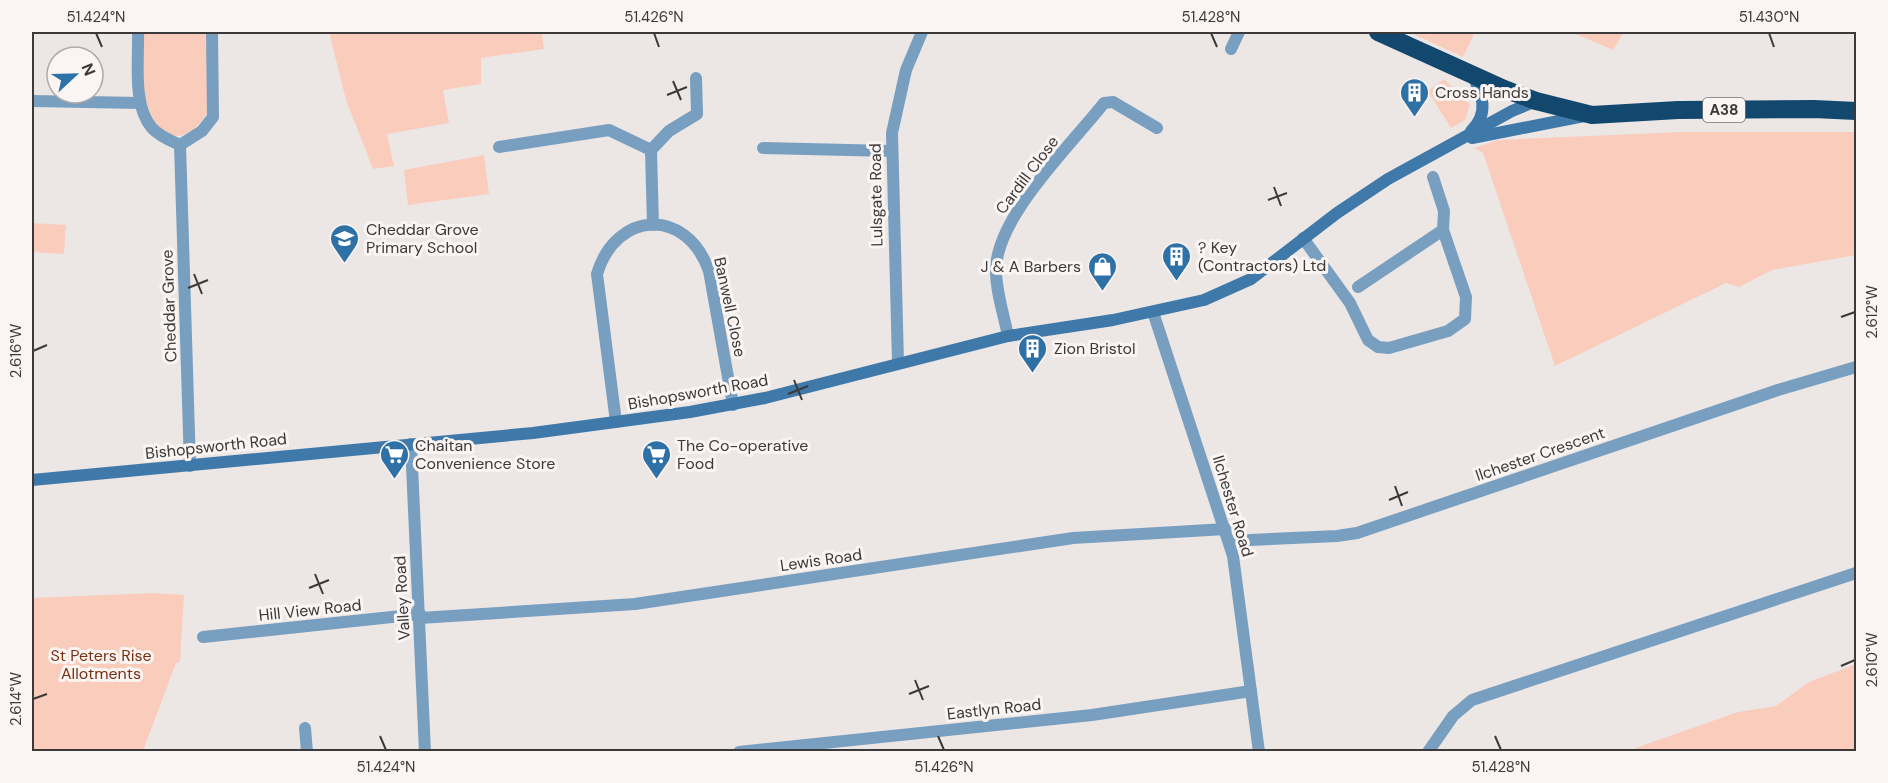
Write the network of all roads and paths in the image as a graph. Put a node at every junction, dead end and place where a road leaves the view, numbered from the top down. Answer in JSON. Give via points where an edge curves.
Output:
{"nodes":[{"id":1,"x":138,"y":32,"type":"edge"},
{"id":2,"x":212,"y":32,"type":"edge"},
{"id":3,"x":922,"y":32,"type":"edge"},
{"id":4,"x":1239,"y":32,"type":"edge"},
{"id":5,"x":1378,"y":32,"type":"edge"},
{"id":6,"x":1231,"y":49,"type":"dead end"},
{"id":7,"x":1472,"y":75,"type":"junction"},
{"id":8,"x":696,"y":78,"type":"dead end"},
{"id":9,"x":1536,"y":101,"type":"junction"},
{"id":10,"x":32,"y":102,"type":"edge"},
{"id":11,"x":140,"y":103,"type":"junction"},
{"id":12,"x":1857,"y":111,"type":"edge"},
{"id":13,"x":1592,"y":115,"type":"junction"},
{"id":14,"x":1157,"y":128,"type":"dead end"},
{"id":15,"x":1459,"y":141,"type":"junction"},
{"id":16,"x":180,"y":145,"type":"junction"},
{"id":17,"x":499,"y":147,"type":"dead end"},
{"id":18,"x":763,"y":148,"type":"dead end"},
{"id":19,"x":651,"y":150,"type":"junction"},
{"id":20,"x":891,"y":151,"type":"junction"},
{"id":21,"x":1433,"y":177,"type":"dead end"},
{"id":22,"x":653,"y":225,"type":"junction"},
{"id":23,"x":1443,"y":230,"type":"junction"},
{"id":24,"x":1303,"y":238,"type":"junction"},
{"id":25,"x":1358,"y":287,"type":"dead end"},
{"id":26,"x":1153,"y":312,"type":"junction"},
{"id":27,"x":1008,"y":336,"type":"junction"},
{"id":28,"x":898,"y":362,"type":"junction"},
{"id":29,"x":1857,"y":367,"type":"edge"},
{"id":30,"x":733,"y":405,"type":"junction"},
{"id":31,"x":616,"y":422,"type":"junction"},
{"id":32,"x":411,"y":444,"type":"junction"},
{"id":33,"x":190,"y":466,"type":"junction"},
{"id":34,"x":32,"y":480,"type":"edge"},
{"id":35,"x":1228,"y":535,"type":"junction"},
{"id":36,"x":1857,"y":573,"type":"edge"},
{"id":37,"x":420,"y":616,"type":"junction"},
{"id":38,"x":203,"y":637,"type":"dead end"},
{"id":39,"x":1251,"y":691,"type":"junction"},
{"id":40,"x":305,"y":728,"type":"dead end"},
{"id":41,"x":307,"y":752,"type":"edge"},
{"id":42,"x":425,"y":752,"type":"edge"},
{"id":43,"x":739,"y":752,"type":"edge"},
{"id":44,"x":1259,"y":752,"type":"edge"},
{"id":45,"x":1428,"y":752,"type":"edge"}],
"edges":[{"from":1,"to":11,"type":"street"},
{"from":2,"to":16,"type":"street","via":[[213,117],[202,131]]},
{"from":3,"to":20,"type":"street","name":"Lulsgate Road","via":[[906,70]]},
{"from":4,"to":6,"type":"street"},
{"from":5,"to":7,"type":"highway","number":"A38"},
{"from":7,"to":9,"type":"highway","number":"A38"},
{"from":7,"to":15,"type":"street","name":"Bishopsworth Road","via":[[1484,102],[1482,117]]},
{"from":8,"to":19,"type":"street","via":[[697,114],[669,131]]},
{"from":9,"to":13,"type":"highway","number":"A38"},
{"from":9,"to":15,"type":"street","name":"Bishopsworth Road"},
{"from":10,"to":11,"type":"street"},
{"from":11,"to":16,"type":"street","via":[[153,130]]},
{"from":12,"to":13,"type":"highway","number":"A38","via":[[1678,110]]},
{"from":13,"to":15,"type":"street","name":"Bishopsworth Road"},
{"from":14,"to":27,"type":"street","name":"Cardill Close","via":[[1113,102],[1104,103],[1019,209],[1000,246],[996,269]]},
{"from":15,"to":24,"type":"street","name":"Bishopsworth Road","via":[[1388,179]]},
{"from":16,"to":33,"type":"street","name":"Cheddar Grove"},
{"from":17,"to":19,"type":"street","via":[[609,130]]},
{"from":18,"to":20,"type":"street"},
{"from":19,"to":22,"type":"street"},
{"from":20,"to":28,"type":"street","name":"Lulsgate Road"},
{"from":21,"to":23,"type":"street","via":[[1444,212]]},
{"from":22,"to":30,"type":"street","name":"Banwell Close","via":[[675,229],[691,238],[702,252],[709,271]]},
{"from":22,"to":31,"type":"street","via":[[630,230],[613,242],[597,274]]},
{"from":23,"to":24,"type":"street","via":[[1466,297],[1465,318],[1448,331],[1389,348],[1368,340],[1350,303]]},
{"from":23,"to":25,"type":"street"},
{"from":24,"to":26,"type":"street","name":"Bishopsworth Road","via":[[1251,279],[1228,291]]},
{"from":26,"to":27,"type":"street","name":"Bishopsworth Road"},
{"from":26,"to":35,"type":"street","name":"Ilchester Road"},
{"from":27,"to":28,"type":"street","name":"Bishopsworth Road"},
{"from":28,"to":30,"type":"street","name":"Bishopsworth Road"},
{"from":29,"to":35,"type":"street","name":"Ilchester Crescent","via":[[1778,390],[1357,533]]},
{"from":30,"to":31,"type":"street","name":"Bishopsworth Road"},
{"from":31,"to":32,"type":"street","name":"Bishopsworth Road"},
{"from":32,"to":33,"type":"street","name":"Bishopsworth Road"},
{"from":32,"to":37,"type":"street","name":"Valley Road"},
{"from":33,"to":34,"type":"street","name":"Bishopsworth Road"},
{"from":35,"to":37,"type":"street","name":"Lewis Road","via":[[1073,538],[635,604]]},
{"from":35,"to":39,"type":"street","name":"Ilchester Road"},
{"from":36,"to":45,"type":"street","via":[[1472,700],[1453,716]]},
{"from":37,"to":38,"type":"street","name":"Hill View Road"},
{"from":37,"to":42,"type":"street","name":"Valley Road"},
{"from":39,"to":43,"type":"street","name":"Eastlyn Road","via":[[1092,715]]},
{"from":39,"to":44,"type":"street","name":"Ilchester Road"},
{"from":40,"to":41,"type":"street"}]}
